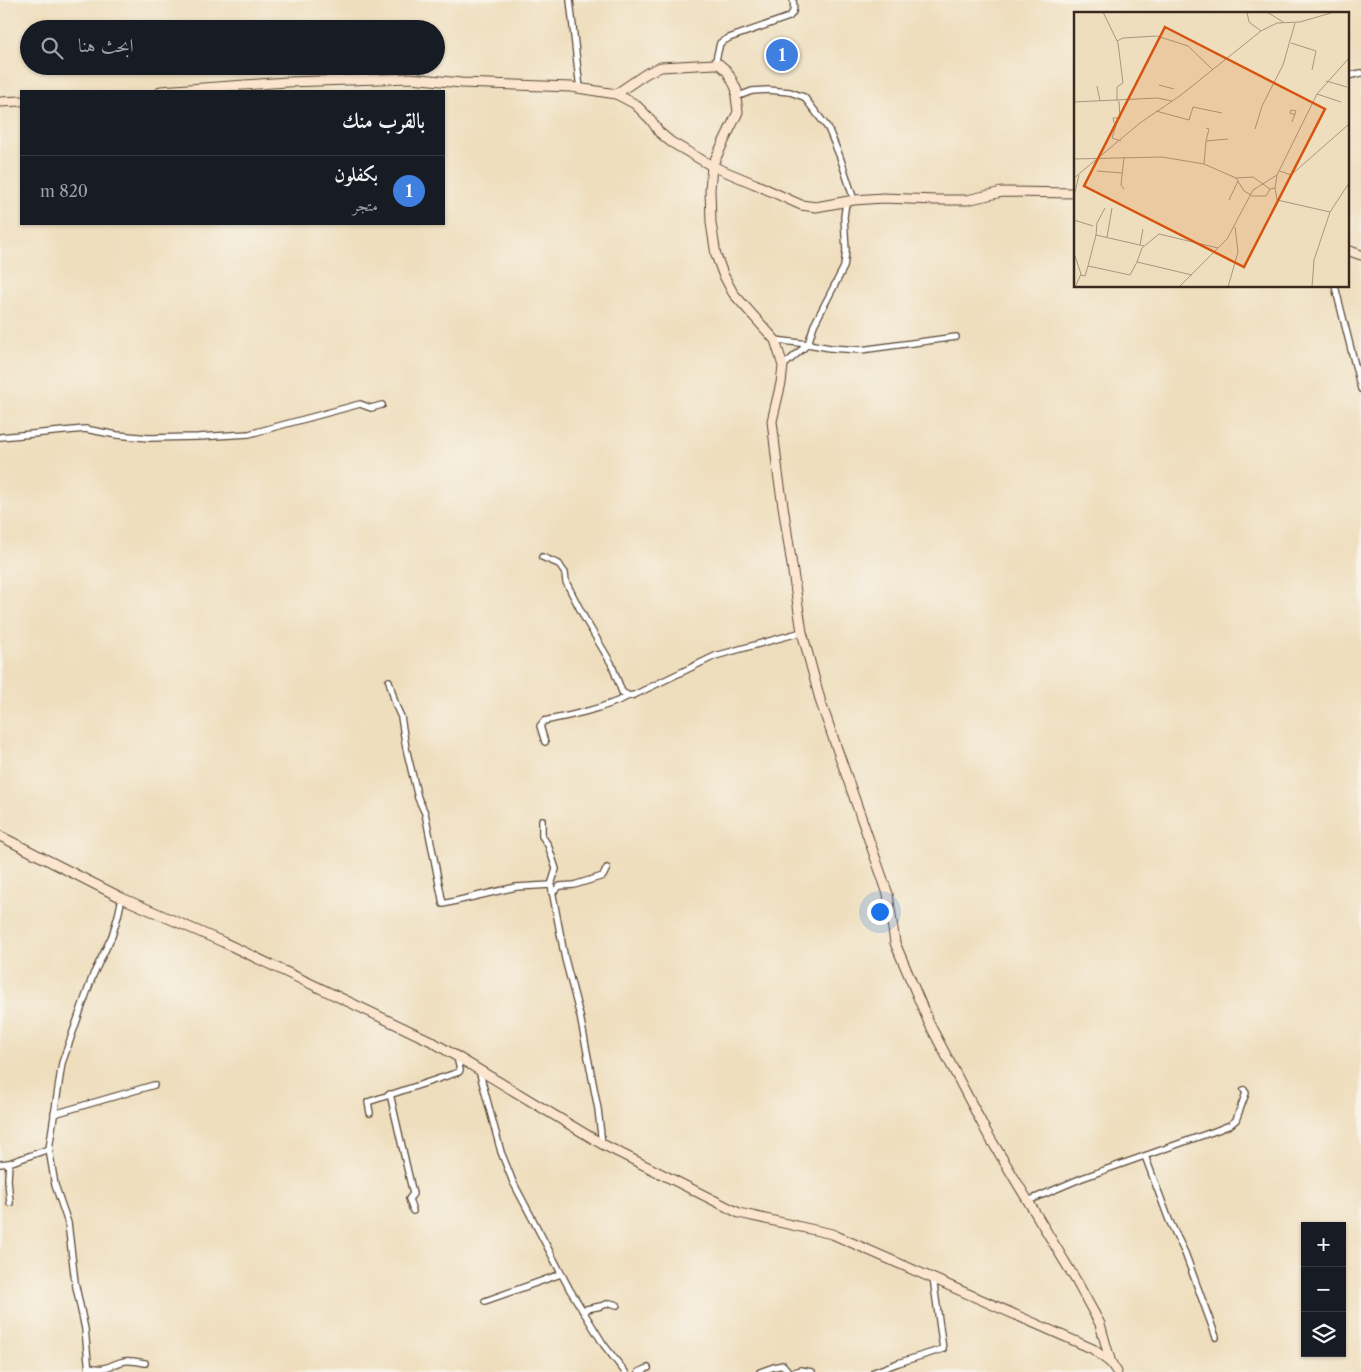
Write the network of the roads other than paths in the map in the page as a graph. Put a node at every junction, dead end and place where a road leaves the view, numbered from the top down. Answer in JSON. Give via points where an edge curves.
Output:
{"nodes":[{"id":1,"x":570,"y":0,"type":"edge"},
{"id":2,"x":793,"y":0,"type":"edge"},
{"id":3,"x":715,"y":64,"type":"junction"},
{"id":4,"x":1361,"y":73,"type":"edge"},
{"id":5,"x":1348,"y":76,"type":"edge"},
{"id":6,"x":580,"y":89,"type":"junction"},
{"id":7,"x":213,"y":90,"type":"edge"},
{"id":8,"x":616,"y":94,"type":"junction"},
{"id":9,"x":736,"y":97,"type":"junction"},
{"id":10,"x":20,"y":101,"type":"edge"},
{"id":11,"x":0,"y":102,"type":"edge"},
{"id":12,"x":712,"y":166,"type":"junction"},
{"id":13,"x":1074,"y":193,"type":"edge"},
{"id":14,"x":850,"y":201,"type":"junction"},
{"id":15,"x":1348,"y":250,"type":"edge"},
{"id":16,"x":1361,"y":255,"type":"edge"},
{"id":17,"x":1336,"y":288,"type":"edge"},
{"id":18,"x":956,"y":337,"type":"dead end"},
{"id":19,"x":776,"y":340,"type":"junction"},
{"id":20,"x":808,"y":344,"type":"junction"},
{"id":21,"x":783,"y":366,"type":"junction"},
{"id":22,"x":1361,"y":389,"type":"edge"},
{"id":23,"x":382,"y":405,"type":"dead end"},
{"id":24,"x":0,"y":437,"type":"edge"},
{"id":25,"x":542,"y":557,"type":"dead end"},
{"id":26,"x":802,"y":632,"type":"junction"},
{"id":27,"x":389,"y":681,"type":"dead end"},
{"id":28,"x":629,"y":696,"type":"junction"},
{"id":29,"x":545,"y":742,"type":"dead end"},
{"id":30,"x":542,"y":820,"type":"dead end"},
{"id":31,"x":0,"y":836,"type":"edge"},
{"id":32,"x":607,"y":868,"type":"dead end"},
{"id":33,"x":551,"y":885,"type":"junction"},
{"id":34,"x":552,"y":893,"type":"junction"},
{"id":35,"x":122,"y":898,"type":"junction"},
{"id":36,"x":457,"y":1057,"type":"junction"},
{"id":37,"x":479,"y":1070,"type":"junction"},
{"id":38,"x":154,"y":1085,"type":"dead end"},
{"id":39,"x":1244,"y":1090,"type":"dead end"},
{"id":40,"x":390,"y":1094,"type":"junction"},
{"id":41,"x":370,"y":1113,"type":"dead end"},
{"id":42,"x":54,"y":1114,"type":"junction"},
{"id":43,"x":602,"y":1144,"type":"junction"},
{"id":44,"x":49,"y":1149,"type":"junction"},
{"id":45,"x":1145,"y":1156,"type":"junction"},
{"id":46,"x":9,"y":1163,"type":"junction"},
{"id":47,"x":0,"y":1164,"type":"edge"},
{"id":48,"x":1028,"y":1200,"type":"junction"},
{"id":49,"x":10,"y":1203,"type":"dead end"},
{"id":50,"x":413,"y":1211,"type":"dead end"},
{"id":51,"x":561,"y":1274,"type":"junction"},
{"id":52,"x":933,"y":1278,"type":"junction"},
{"id":53,"x":485,"y":1301,"type":"dead end"},
{"id":54,"x":618,"y":1305,"type":"dead end"},
{"id":55,"x":582,"y":1310,"type":"junction"},
{"id":56,"x":1216,"y":1337,"type":"dead end"},
{"id":57,"x":145,"y":1363,"type":"dead end"},
{"id":58,"x":1112,"y":1364,"type":"junction"},
{"id":59,"x":648,"y":1368,"type":"dead end"},
{"id":60,"x":89,"y":1370,"type":"edge"},
{"id":61,"x":624,"y":1372,"type":"edge"},
{"id":62,"x":639,"y":1372,"type":"edge"},
{"id":63,"x":760,"y":1372,"type":"edge"},
{"id":64,"x":789,"y":1372,"type":"edge"},
{"id":65,"x":794,"y":1372,"type":"edge"},
{"id":66,"x":812,"y":1372,"type":"edge"},
{"id":67,"x":874,"y":1372,"type":"edge"},
{"id":68,"x":1119,"y":1372,"type":"edge"}],
"edges":[{"from":1,"to":6,"type":"street"},
{"from":2,"to":3,"type":"street","via":[[794,12],[789,17],[720,43]]},
{"from":3,"to":8,"type":"street","via":[[661,67]]},
{"from":3,"to":9,"type":"street","via":[[726,71],[737,91]]},
{"from":4,"to":5,"type":"street"},
{"from":6,"to":7,"type":"street","via":[[411,78],[287,82]]},
{"from":6,"to":8,"type":"street"},
{"from":8,"to":12,"type":"street","via":[[635,104],[671,142]]},
{"from":9,"to":12,"type":"street","via":[[738,112]]},
{"from":9,"to":14,"type":"street","via":[[768,90],[804,97],[828,128],[840,157]]},
{"from":10,"to":11,"type":"street"},
{"from":12,"to":14,"type":"street","via":[[801,206],[816,207]]},
{"from":12,"to":19,"type":"street","via":[[710,223],[716,255],[733,293]]},
{"from":13,"to":14,"type":"street","via":[[1002,192],[967,200],[883,198]]},
{"from":14,"to":20,"type":"street","via":[[844,218],[844,267],[814,325]]},
{"from":15,"to":16,"type":"street"},
{"from":17,"to":22,"type":"street"},
{"from":18,"to":20,"type":"street","via":[[861,350]]},
{"from":19,"to":20,"type":"street"},
{"from":19,"to":21,"type":"street"},
{"from":20,"to":21,"type":"street"},
{"from":21,"to":26,"type":"street","via":[[772,421]]},
{"from":23,"to":24,"type":"street","via":[[371,408],[360,404],[249,434],[150,438],[85,429]]},
{"from":25,"to":28,"type":"street","via":[[562,568],[585,619],[611,663],[622,692]]},
{"from":26,"to":28,"type":"street","via":[[715,656]]},
{"from":26,"to":48,"type":"street","via":[[821,703],[888,894],[894,943],[934,1031],[987,1133]]},
{"from":27,"to":33,"type":"street","via":[[401,717],[418,798],[425,814],[443,904],[516,887]]},
{"from":28,"to":29,"type":"street","via":[[590,711],[544,721],[540,726]]},
{"from":30,"to":33,"type":"street","via":[[542,836],[556,869]]},
{"from":31,"to":35,"type":"street"},
{"from":32,"to":34,"type":"street","via":[[602,876],[560,886]]},
{"from":33,"to":34,"type":"street"},
{"from":34,"to":43,"type":"street","via":[[564,959],[582,1025]]},
{"from":35,"to":36,"type":"street","via":[[409,1030]]},
{"from":35,"to":42,"type":"street","via":[[112,936],[93,975],[62,1063]]},
{"from":36,"to":37,"type":"street"},
{"from":36,"to":40,"type":"street","via":[[459,1072]]},
{"from":37,"to":43,"type":"street"},
{"from":37,"to":51,"type":"street","via":[[501,1152],[513,1182]]},
{"from":38,"to":42,"type":"street"},
{"from":39,"to":45,"type":"street","via":[[1246,1093],[1236,1120],[1230,1125]]},
{"from":40,"to":41,"type":"street","via":[[368,1102]]},
{"from":40,"to":50,"type":"street","via":[[413,1194],[409,1199]]},
{"from":42,"to":44,"type":"street"},
{"from":43,"to":52,"type":"street","via":[[739,1213],[832,1234]]},
{"from":44,"to":46,"type":"street"},
{"from":44,"to":60,"type":"street","via":[[55,1185],[68,1223]]},
{"from":45,"to":48,"type":"street"},
{"from":45,"to":56,"type":"street"},
{"from":46,"to":47,"type":"street"},
{"from":46,"to":49,"type":"street"},
{"from":48,"to":58,"type":"street","via":[[1100,1324]]},
{"from":51,"to":53,"type":"street"},
{"from":51,"to":55,"type":"street"},
{"from":52,"to":58,"type":"street","via":[[1093,1348]]},
{"from":52,"to":67,"type":"street","via":[[943,1349]]},
{"from":54,"to":55,"type":"street","via":[[610,1303]]},
{"from":55,"to":61,"type":"street"},
{"from":57,"to":60,"type":"street","via":[[126,1360],[108,1368]]},
{"from":58,"to":68,"type":"street"},
{"from":59,"to":62,"type":"street"},
{"from":63,"to":64,"type":"street","via":[[783,1365]]},
{"from":65,"to":66,"type":"street"}]}
